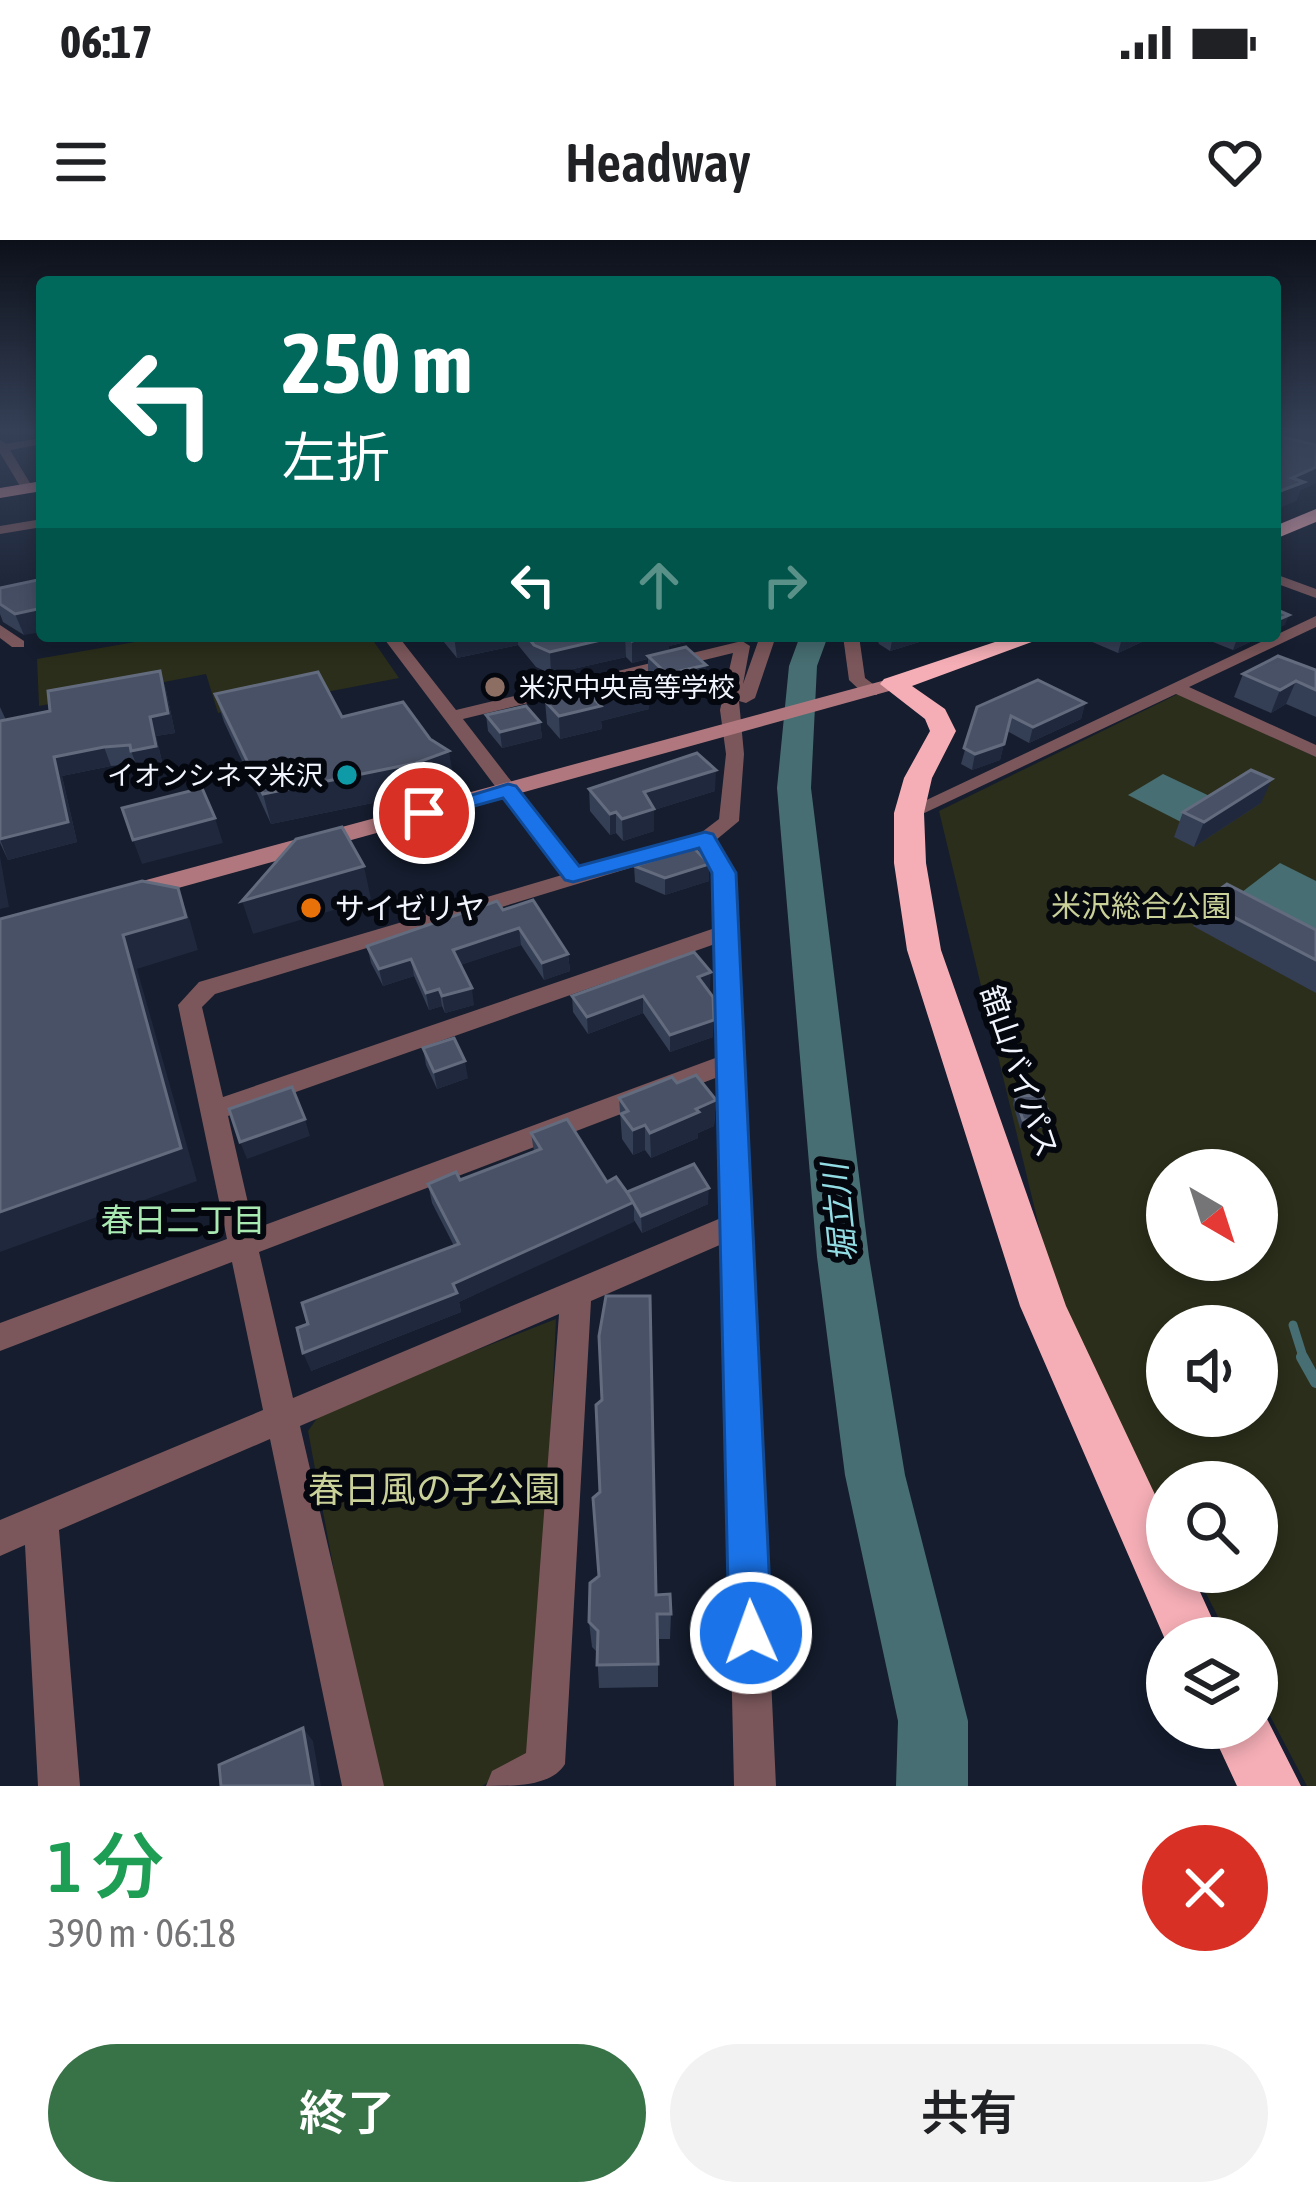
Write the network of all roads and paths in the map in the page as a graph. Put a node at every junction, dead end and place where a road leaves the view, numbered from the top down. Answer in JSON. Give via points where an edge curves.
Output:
{"nodes":[{"id":1,"x":1316,"y":515,"type":"edge"},
{"id":2,"x":36,"y":524,"type":"edge"},
{"id":3,"x":0,"y":530,"type":"edge"},
{"id":4,"x":1281,"y":530,"type":"edge"},
{"id":5,"x":1281,"y":580,"type":"edge"},
{"id":6,"x":1316,"y":594,"type":"edge"},
{"id":7,"x":1313,"y":624,"type":"edge"},
{"id":8,"x":0,"y":630,"type":"edge"},
{"id":9,"x":1281,"y":638,"type":"edge"},
{"id":10,"x":395,"y":642,"type":"edge"},
{"id":11,"x":766,"y":642,"type":"edge"},
{"id":12,"x":852,"y":642,"type":"edge"},
{"id":13,"x":1018,"y":642,"type":"edge"},
{"id":14,"x":1258,"y":642,"type":"edge"},
{"id":15,"x":1272,"y":642,"type":"edge"},
{"id":16,"x":18,"y":644,"type":"dead end"},
{"id":17,"x":1265,"y":645,"type":"junction"},
{"id":18,"x":1242,"y":656,"type":"junction"},
{"id":19,"x":1261,"y":664,"type":"edge"},
{"id":20,"x":882,"y":688,"type":"junction"},
{"id":21,"x":1177,"y":688,"type":"junction"},
{"id":22,"x":453,"y":716,"type":"junction"},
{"id":23,"x":746,"y":716,"type":"junction"},
{"id":24,"x":1316,"y":752,"type":"edge"},
{"id":25,"x":508,"y":790,"type":"junction"},
{"id":26,"x":909,"y":813,"type":"junction"},
{"id":27,"x":705,"y":839,"type":"junction"},
{"id":28,"x":573,"y":875,"type":"junction"},
{"id":29,"x":91,"y":904,"type":"edge"},
{"id":30,"x":726,"y":932,"type":"junction"},
{"id":31,"x":730,"y":1062,"type":"junction"},
{"id":32,"x":213,"y":1112,"type":"junction"},
{"id":33,"x":736,"y":1225,"type":"junction"},
{"id":34,"x":241,"y":1246,"type":"junction"},
{"id":35,"x":575,"y":1293,"type":"junction"},
{"id":36,"x":0,"y":1337,"type":"edge"},
{"id":37,"x":280,"y":1415,"type":"junction"},
{"id":38,"x":41,"y":1519,"type":"junction"},
{"id":39,"x":0,"y":1538,"type":"edge"},
{"id":40,"x":1184,"y":1617,"type":"edge"},
{"id":41,"x":1251,"y":1749,"type":"edge"},
{"id":42,"x":58,"y":1786,"type":"edge"},
{"id":43,"x":363,"y":1786,"type":"edge"},
{"id":44,"x":507,"y":1786,"type":"edge"},
{"id":45,"x":755,"y":1786,"type":"edge"},
{"id":46,"x":1270,"y":1786,"type":"edge"}],
"edges":[{"from":1,"to":4,"type":"highway"},
{"from":2,"to":3,"type":"street"},
{"from":5,"to":6,"type":"street"},
{"from":7,"to":9,"type":"street"},
{"from":8,"to":16,"type":"street"},
{"from":10,"to":22,"type":"street"},
{"from":11,"to":23,"type":"street"},
{"from":12,"to":20,"type":"street","via":[[857,680]]},
{"from":13,"to":20,"type":"highway"},
{"from":14,"to":17,"type":"street"},
{"from":15,"to":17,"type":"street"},
{"from":17,"to":18,"type":"street"},
{"from":18,"to":19,"type":"street"},
{"from":18,"to":21,"type":"street"},
{"from":20,"to":23,"type":"main road"},
{"from":20,"to":26,"type":"highway","name":"舘山バイパス","via":[[936,715],[944,731]]},
{"from":21,"to":24,"type":"street"},
{"from":21,"to":26,"type":"street"},
{"from":22,"to":23,"type":"street","via":[[742,646],[729,710]]},
{"from":22,"to":25,"type":"street"},
{"from":23,"to":25,"type":"main road"},
{"from":23,"to":27,"type":"street","via":[[729,821]]},
{"from":25,"to":28,"type":"street"},
{"from":25,"to":29,"type":"main road"},
{"from":26,"to":40,"type":"highway","name":"舘山バイパス","via":[[924,950],[1043,1306]]},
{"from":27,"to":28,"type":"street"},
{"from":27,"to":30,"type":"street","via":[[724,873]]},
{"from":28,"to":32,"type":"street","via":[[207,988],[190,1005]]},
{"from":30,"to":31,"type":"street"},
{"from":30,"to":32,"type":"street"},
{"from":31,"to":33,"type":"street"},
{"from":31,"to":34,"type":"street"},
{"from":32,"to":34,"type":"street"},
{"from":33,"to":35,"type":"street"},
{"from":33,"to":45,"type":"street"},
{"from":34,"to":36,"type":"street"},
{"from":34,"to":37,"type":"street"},
{"from":35,"to":37,"type":"street"},
{"from":35,"to":44,"type":"street","via":[[545,1764]]},
{"from":37,"to":38,"type":"street"},
{"from":37,"to":43,"type":"street"},
{"from":38,"to":39,"type":"street"},
{"from":38,"to":42,"type":"street"},
{"from":41,"to":46,"type":"highway"}]}
